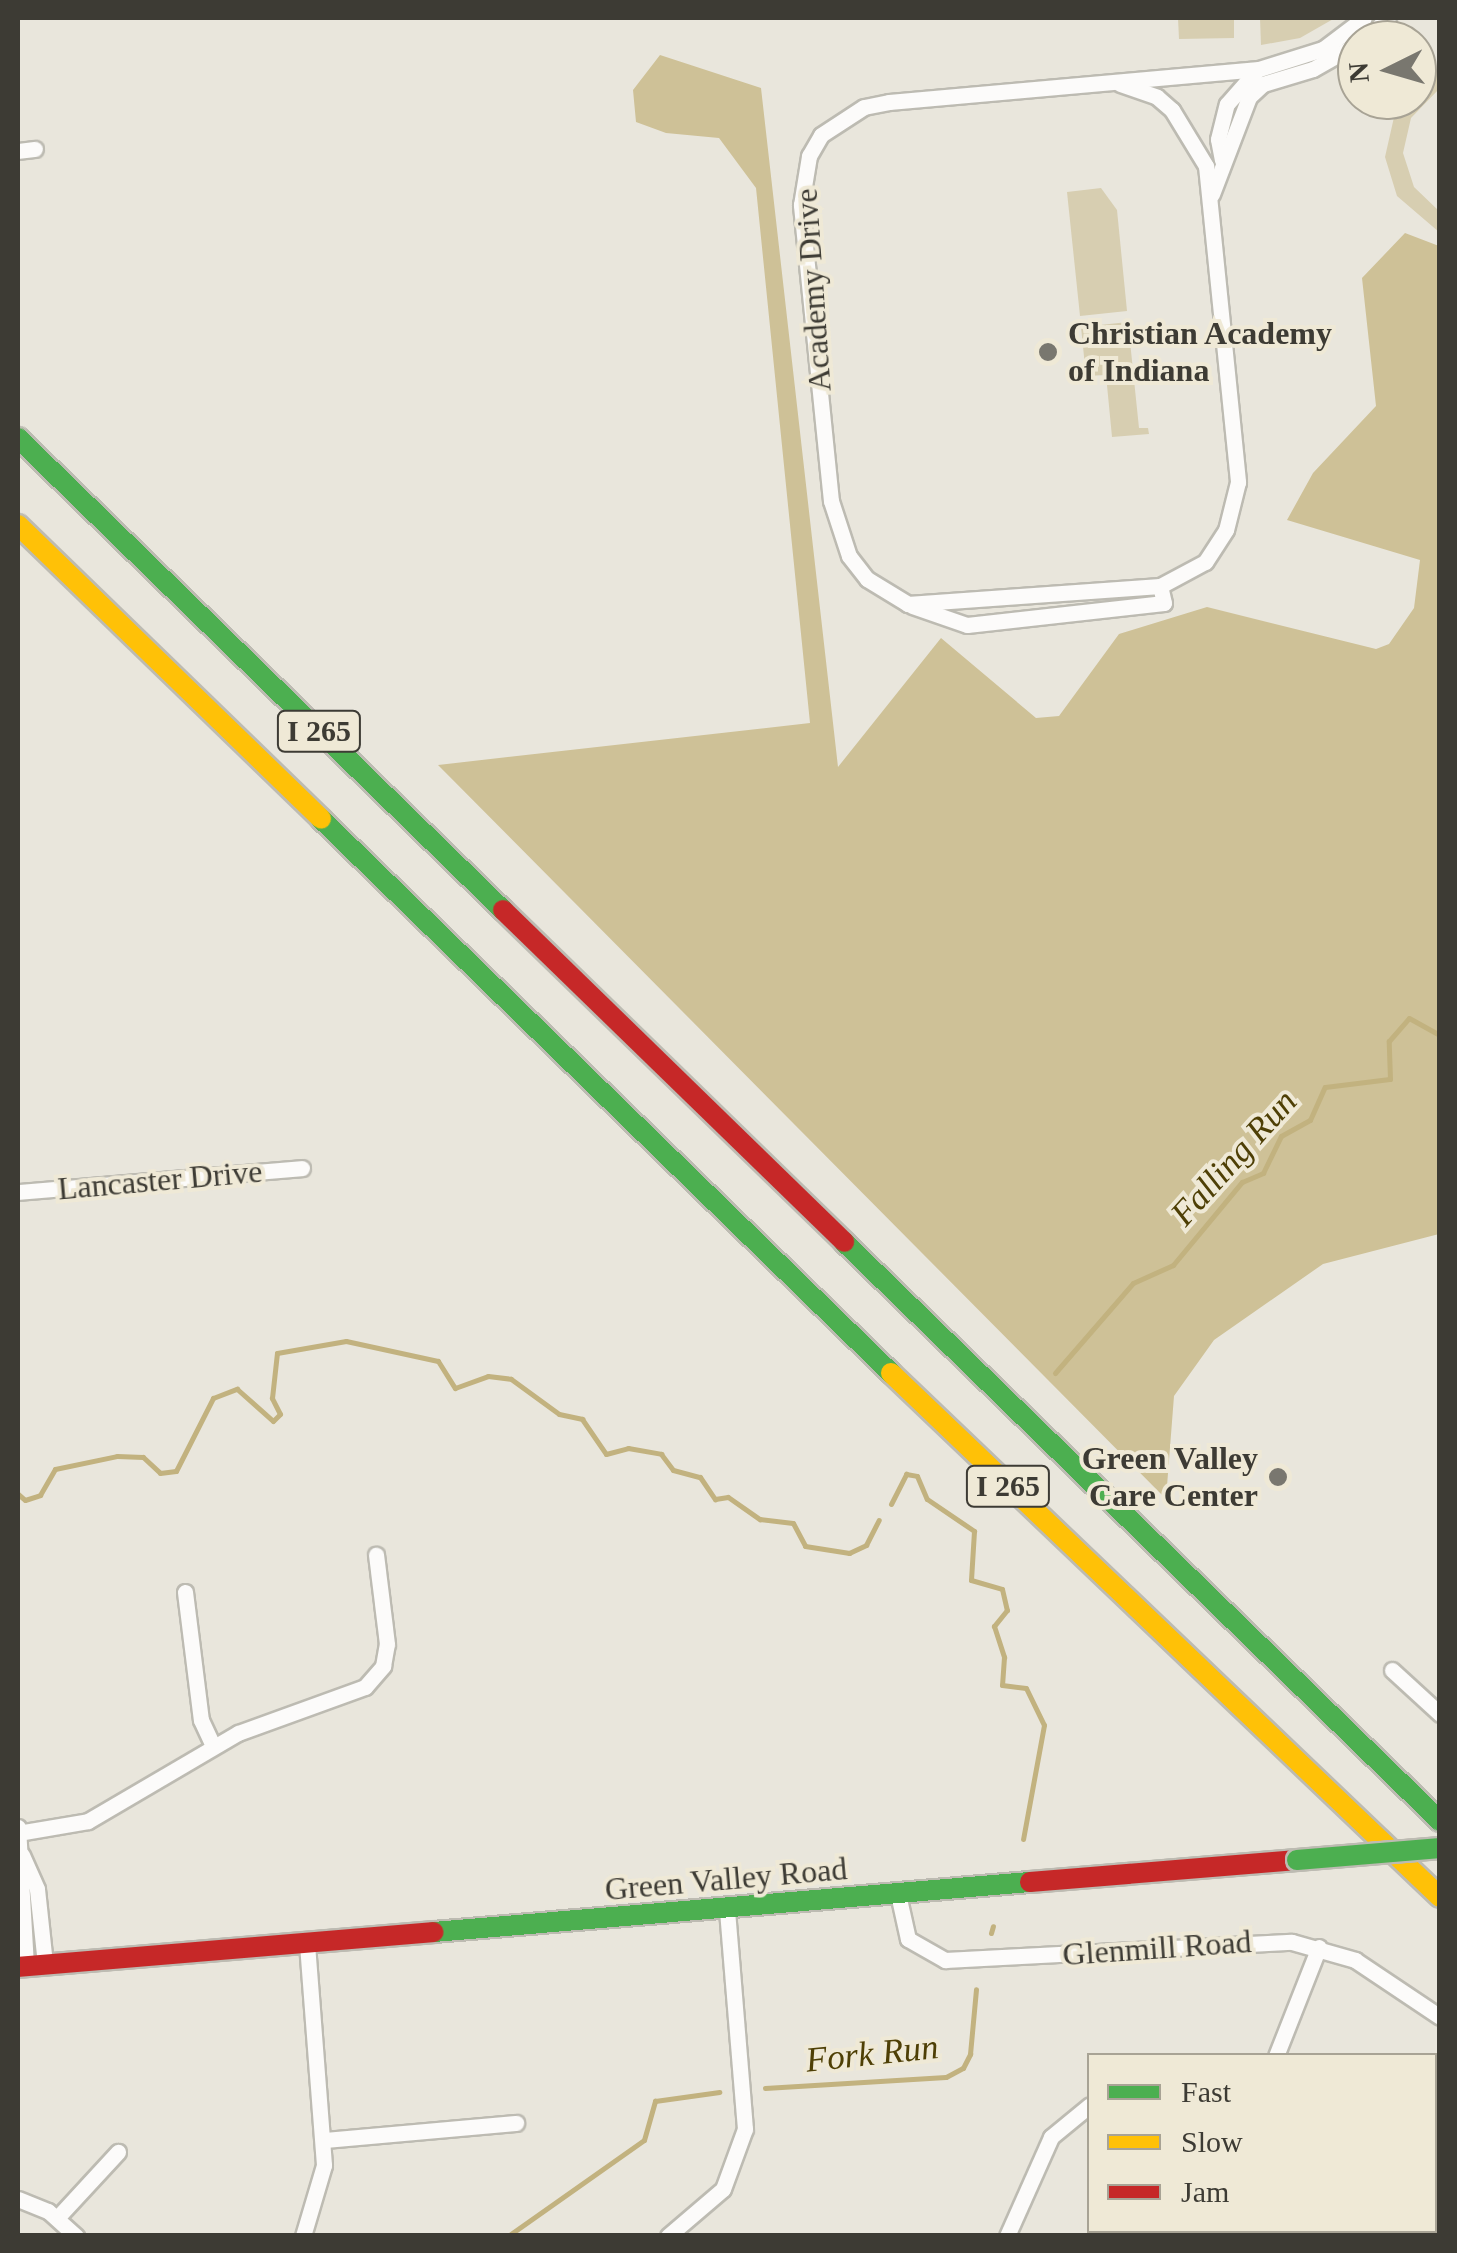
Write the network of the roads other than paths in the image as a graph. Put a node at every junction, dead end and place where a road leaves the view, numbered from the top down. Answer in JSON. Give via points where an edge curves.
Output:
{"nodes":[{"id":1,"x":1364,"y":18,"type":"edge"},
{"id":2,"x":1337,"y":55,"type":"edge"},
{"id":3,"x":1259,"y":69,"type":"junction"},
{"id":4,"x":1120,"y":84,"type":"junction"},
{"id":5,"x":1218,"y":140,"type":"junction"},
{"id":6,"x":1196,"y":144,"type":"junction"},
{"id":7,"x":35,"y":149,"type":"dead end"},
{"id":8,"x":18,"y":150,"type":"edge"},
{"id":9,"x":1222,"y":163,"type":"junction"},
{"id":10,"x":1210,"y":203,"type":"junction"},
{"id":11,"x":18,"y":438,"type":"edge"},
{"id":12,"x":18,"y":525,"type":"edge"},
{"id":13,"x":1160,"y":586,"type":"junction"},
{"id":14,"x":908,"y":604,"type":"junction"},
{"id":15,"x":302,"y":1168,"type":"dead end"},
{"id":16,"x":18,"y":1192,"type":"edge"},
{"id":17,"x":376,"y":1555,"type":"dead end"},
{"id":18,"x":185,"y":1592,"type":"dead end"},
{"id":19,"x":1392,"y":1670,"type":"dead end"},
{"id":20,"x":1440,"y":1714,"type":"edge"},
{"id":21,"x":213,"y":1746,"type":"junction"},
{"id":22,"x":1440,"y":1820,"type":"edge"},
{"id":23,"x":18,"y":1830,"type":"edge"},
{"id":24,"x":1440,"y":1848,"type":"edge"},
{"id":25,"x":898,"y":1894,"type":"junction"},
{"id":26,"x":1440,"y":1897,"type":"edge"},
{"id":27,"x":727,"y":1909,"type":"junction"},
{"id":28,"x":306,"y":1944,"type":"junction"},
{"id":29,"x":1320,"y":1948,"type":"junction"},
{"id":30,"x":30,"y":1966,"type":"edge"},
{"id":31,"x":1440,"y":2017,"type":"edge"},
{"id":32,"x":1277,"y":2053,"type":"edge"},
{"id":33,"x":1087,"y":2107,"type":"edge"},
{"id":34,"x":516,"y":2124,"type":"dead end"},
{"id":35,"x":324,"y":2140,"type":"junction"},
{"id":36,"x":118,"y":2152,"type":"dead end"},
{"id":37,"x":18,"y":2199,"type":"edge"},
{"id":38,"x":57,"y":2218,"type":"junction"},
{"id":39,"x":76,"y":2236,"type":"edge"},
{"id":40,"x":304,"y":2236,"type":"edge"},
{"id":41,"x":668,"y":2236,"type":"edge"},
{"id":42,"x":1007,"y":2236,"type":"edge"}],
"edges":[{"from":1,"to":3,"type":"street","name":"Academy Drive","via":[[1323,49]]},
{"from":2,"to":9,"type":"street","via":[[1263,84],[1240,110]]},
{"from":3,"to":4,"type":"street","name":"Academy Drive"},
{"from":3,"to":5,"type":"street","via":[[1232,95]]},
{"from":4,"to":6,"type":"street","via":[[1157,97]]},
{"from":4,"to":14,"type":"street","name":"Academy Drive","via":[[864,107],[821,135],[809,156],[801,205],[837,530],[867,580]]},
{"from":5,"to":6,"type":"street","via":[[1210,148]]},
{"from":5,"to":9,"type":"street"},
{"from":6,"to":10,"type":"street"},
{"from":7,"to":8,"type":"street"},
{"from":9,"to":10,"type":"street"},
{"from":10,"to":13,"type":"street","via":[[1238,482],[1226,530],[1204,562]]},
{"from":11,"to":22,"type":"main road","number":"I 265"},
{"from":12,"to":26,"type":"main road","number":"I 265","via":[[1254,1726]]},
{"from":13,"to":14,"type":"street"},
{"from":13,"to":14,"type":"street","name":"Academy Drive","via":[[1164,603],[968,624]]},
{"from":15,"to":16,"type":"street","name":"Lancaster Drive"},
{"from":17,"to":21,"type":"street","via":[[387,1644],[375,1678]]},
{"from":18,"to":21,"type":"street","via":[[201,1720]]},
{"from":19,"to":20,"type":"street"},
{"from":21,"to":23,"type":"street","via":[[103,1814]]},
{"from":23,"to":30,"type":"street","via":[[37,1890]]},
{"from":24,"to":25,"type":"main road","name":"Green Valley Road","bridge":true},
{"from":25,"to":27,"type":"main road","name":"Green Valley Road"},
{"from":25,"to":29,"type":"street","name":"Glenmill Road","via":[[908,1939],[945,1960],[1258,1940]]},
{"from":27,"to":28,"type":"main road","name":"Green Valley Road"},
{"from":27,"to":41,"type":"street","via":[[745,2129],[723,2189]]},
{"from":28,"to":30,"type":"main road","name":"Green Valley Road"},
{"from":28,"to":35,"type":"street"},
{"from":29,"to":31,"type":"street","name":"Glenmill Road","via":[[1392,1981]]},
{"from":29,"to":32,"type":"street"},
{"from":33,"to":42,"type":"street","via":[[1051,2137]]},
{"from":34,"to":35,"type":"street"},
{"from":35,"to":40,"type":"street","via":[[320,2190]]},
{"from":36,"to":38,"type":"street"},
{"from":37,"to":38,"type":"street"},
{"from":38,"to":39,"type":"street"}]}
